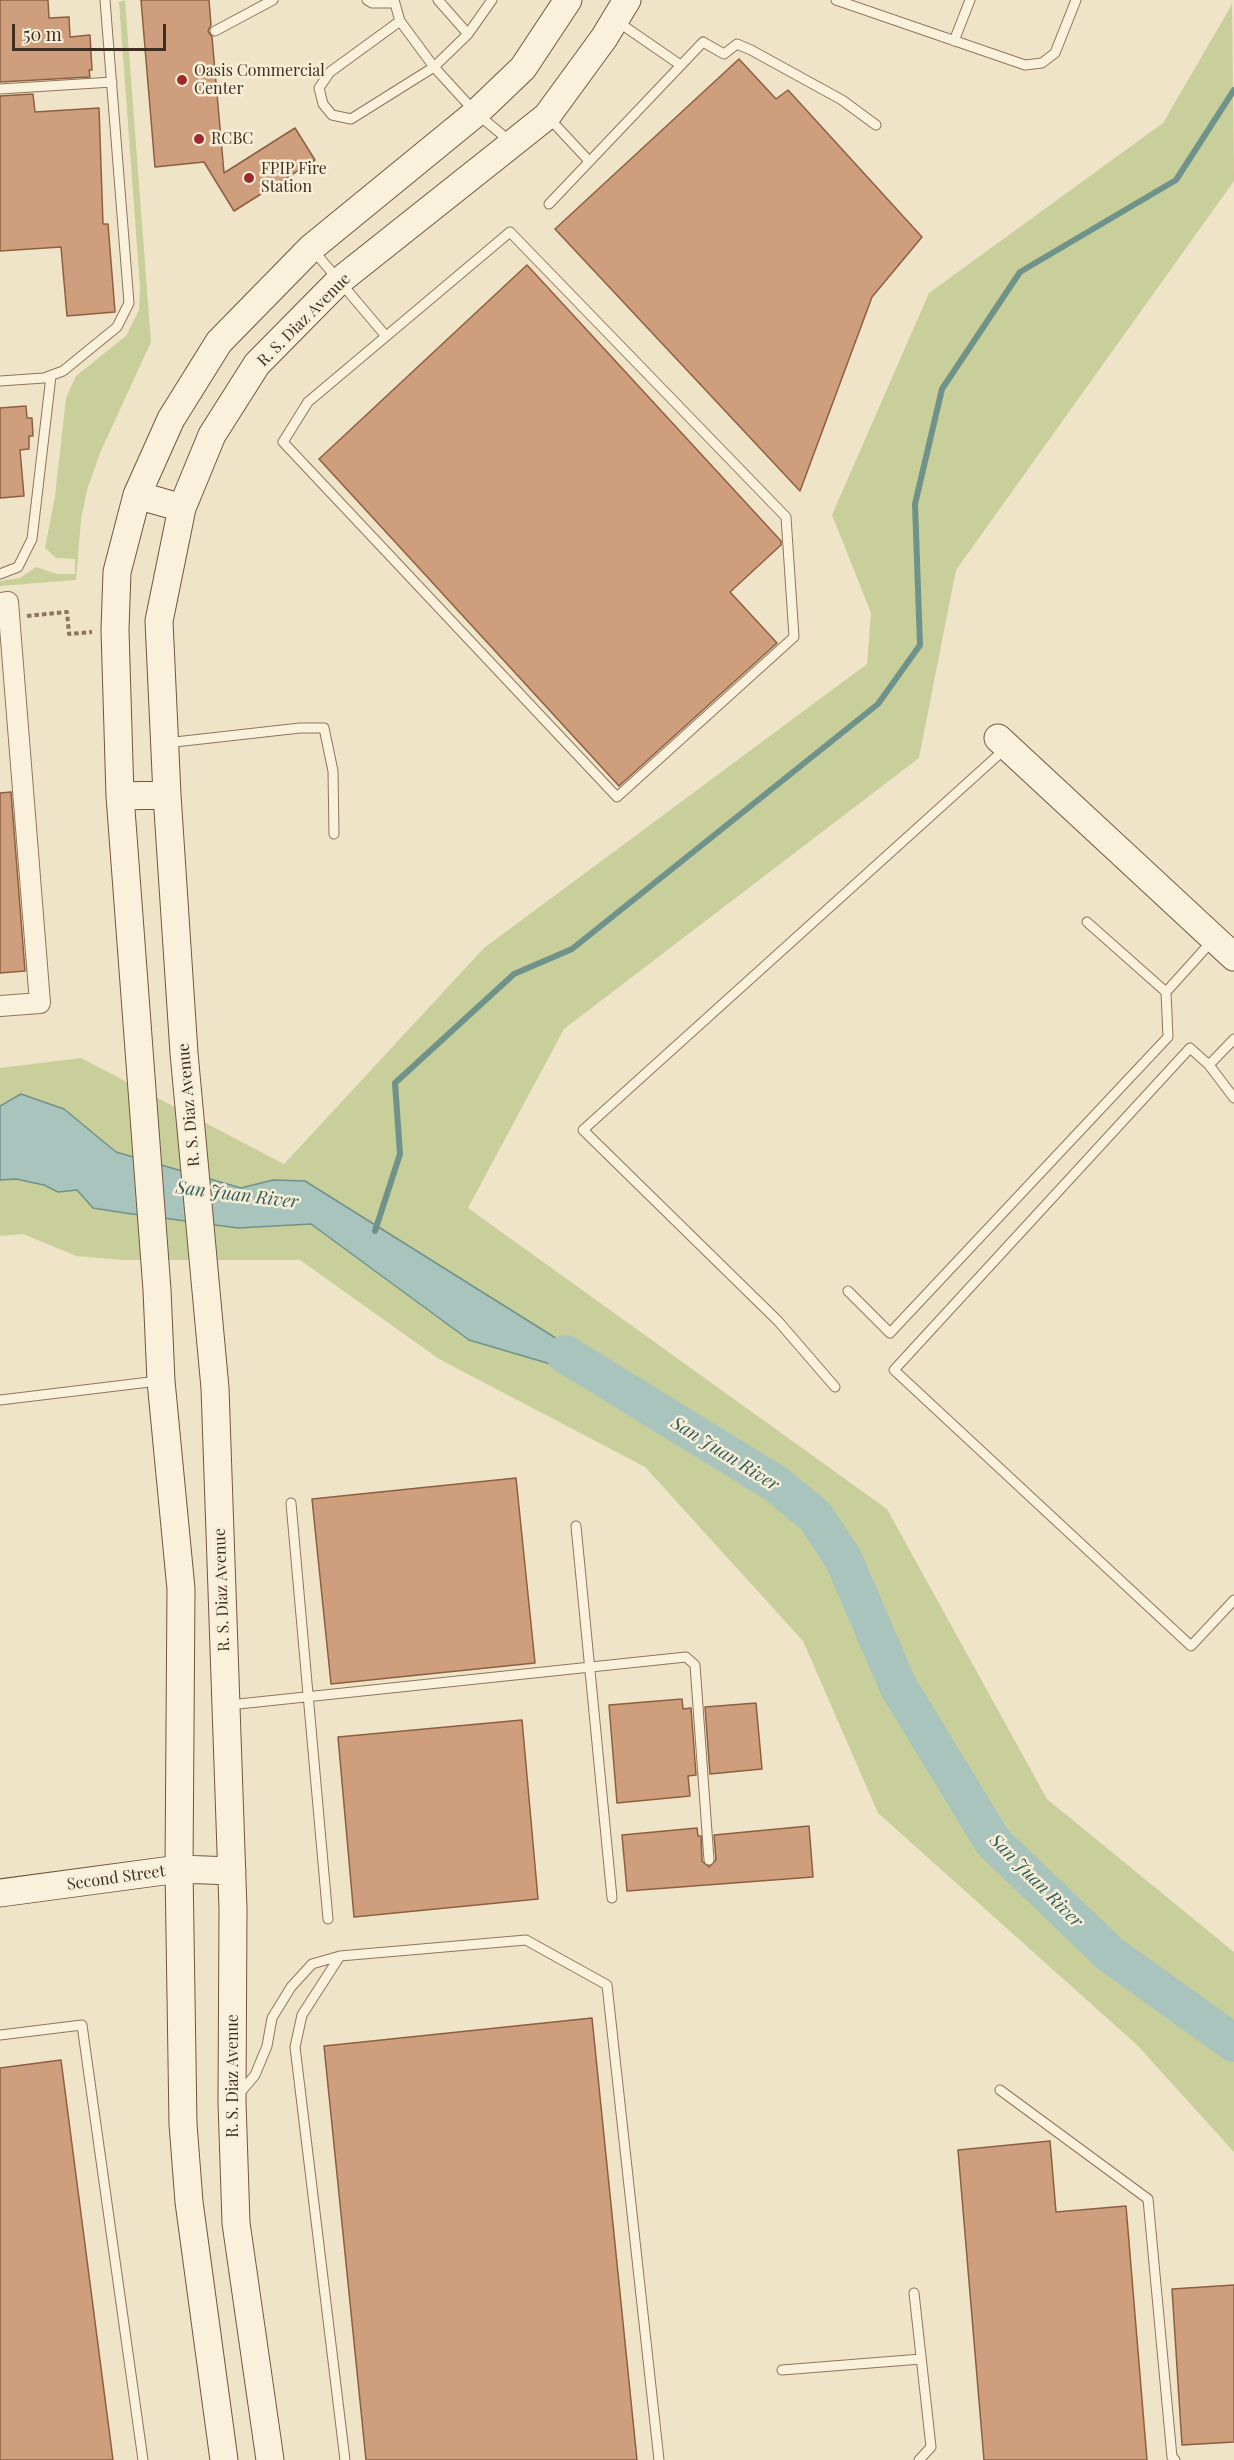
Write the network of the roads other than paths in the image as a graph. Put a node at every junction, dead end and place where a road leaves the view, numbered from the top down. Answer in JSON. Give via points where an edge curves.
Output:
{"nodes":[{"id":1,"x":105,"y":0,"type":"edge"},
{"id":2,"x":273,"y":0,"type":"edge"},
{"id":3,"x":367,"y":0,"type":"edge"},
{"id":4,"x":438,"y":0,"type":"edge"},
{"id":5,"x":492,"y":0,"type":"edge"},
{"id":6,"x":568,"y":0,"type":"edge"},
{"id":7,"x":836,"y":0,"type":"edge"},
{"id":8,"x":970,"y":0,"type":"edge"},
{"id":9,"x":1076,"y":0,"type":"edge"},
{"id":10,"x":394,"y":1,"type":"edge"},
{"id":11,"x":621,"y":10,"type":"edge"},
{"id":12,"x":400,"y":21,"type":"junction"},
{"id":13,"x":215,"y":31,"type":"dead end"},
{"id":14,"x":468,"y":34,"type":"junction"},
{"id":15,"x":954,"y":40,"type":"junction"},
{"id":16,"x":679,"y":64,"type":"junction"},
{"id":17,"x":434,"y":67,"type":"junction"},
{"id":18,"x":112,"y":82,"type":"junction"},
{"id":19,"x":0,"y":89,"type":"edge"},
{"id":20,"x":476,"y":113,"type":"junction"},
{"id":21,"x":547,"y":116,"type":"junction"},
{"id":22,"x":876,"y":125,"type":"dead end"},
{"id":23,"x":513,"y":144,"type":"junction"},
{"id":24,"x":589,"y":161,"type":"junction"},
{"id":25,"x":549,"y":204,"type":"dead end"},
{"id":26,"x":311,"y":248,"type":"junction"},
{"id":27,"x":338,"y":282,"type":"junction"},
{"id":28,"x":385,"y":335,"type":"junction"},
{"id":29,"x":51,"y":376,"type":"junction"},
{"id":30,"x":0,"y":381,"type":"edge"},
{"id":31,"x":137,"y":495,"type":"junction"},
{"id":32,"x":182,"y":508,"type":"junction"},
{"id":33,"x":0,"y":574,"type":"edge"},
{"id":34,"x":0,"y":603,"type":"edge"},
{"id":35,"x":1002,"y":743,"type":"joint"},
{"id":36,"x":164,"y":744,"type":"junction"},
{"id":37,"x":167,"y":795,"type":"junction"},
{"id":38,"x":120,"y":796,"type":"junction"},
{"id":39,"x":334,"y":834,"type":"dead end"},
{"id":40,"x":1087,"y":922,"type":"dead end"},
{"id":41,"x":1214,"y":939,"type":"junction"},
{"id":42,"x":1234,"y":957,"type":"edge"},
{"id":43,"x":1166,"y":992,"type":"junction"},
{"id":44,"x":0,"y":1006,"type":"edge"},
{"id":45,"x":1234,"y":1039,"type":"edge"},
{"id":46,"x":1209,"y":1065,"type":"junction"},
{"id":47,"x":1234,"y":1098,"type":"edge"},
{"id":48,"x":848,"y":1292,"type":"dead end"},
{"id":49,"x":161,"y":1381,"type":"junction"},
{"id":50,"x":835,"y":1387,"type":"dead end"},
{"id":51,"x":0,"y":1400,"type":"edge"},
{"id":52,"x":291,"y":1503,"type":"dead end"},
{"id":53,"x":576,"y":1526,"type":"dead end"},
{"id":54,"x":1234,"y":1600,"type":"edge"},
{"id":55,"x":590,"y":1667,"type":"junction"},
{"id":56,"x":309,"y":1696,"type":"junction"},
{"id":57,"x":227,"y":1705,"type":"junction"},
{"id":58,"x":709,"y":1860,"type":"dead end"},
{"id":59,"x":179,"y":1869,"type":"junction"},
{"id":60,"x":232,"y":1871,"type":"junction"},
{"id":61,"x":0,"y":1893,"type":"edge"},
{"id":62,"x":612,"y":1898,"type":"dead end"},
{"id":63,"x":328,"y":1919,"type":"dead end"},
{"id":64,"x":340,"y":1956,"type":"junction"},
{"id":65,"x":0,"y":2035,"type":"edge"},
{"id":66,"x":1000,"y":2090,"type":"dead end"},
{"id":67,"x":232,"y":2103,"type":"junction"},
{"id":68,"x":914,"y":2293,"type":"dead end"},
{"id":69,"x":921,"y":2359,"type":"junction"},
{"id":70,"x":782,"y":2370,"type":"dead end"},
{"id":71,"x":143,"y":2460,"type":"edge"},
{"id":72,"x":224,"y":2460,"type":"edge"},
{"id":73,"x":270,"y":2460,"type":"edge"},
{"id":74,"x":345,"y":2460,"type":"edge"},
{"id":75,"x":659,"y":2460,"type":"edge"},
{"id":76,"x":919,"y":2460,"type":"edge"},
{"id":77,"x":1175,"y":2460,"type":"edge"}],
"edges":[{"from":1,"to":18,"type":"lane"},
{"from":2,"to":13,"type":"lane"},
{"from":3,"to":10,"type":"lane"},
{"from":4,"to":14,"type":"lane"},
{"from":5,"to":14,"type":"lane"},
{"from":6,"to":20,"type":"street","via":[[523,68]]},
{"from":7,"to":15,"type":"lane"},
{"from":8,"to":15,"type":"lane"},
{"from":9,"to":15,"type":"lane","via":[[1055,53],[1042,63],[1025,64]]},
{"from":10,"to":12,"type":"lane"},
{"from":11,"to":16,"type":"lane"},
{"from":11,"to":21,"type":"street","name":"R. S. Diaz Avenue"},
{"from":12,"to":17,"type":"lane"},
{"from":12,"to":17,"type":"lane","via":[[330,72],[319,88],[323,104],[332,115],[351,119]]},
{"from":14,"to":17,"type":"lane"},
{"from":16,"to":22,"type":"lane","via":[[703,42],[724,54],[737,44],[842,100]]},
{"from":16,"to":24,"type":"lane"},
{"from":17,"to":20,"type":"lane"},
{"from":18,"to":19,"type":"lane"},
{"from":18,"to":29,"type":"lane","via":[[129,303],[112,333]]},
{"from":20,"to":23,"type":"lane"},
{"from":20,"to":26,"type":"street"},
{"from":21,"to":23,"type":"street","name":"R. S. Diaz Avenue"},
{"from":21,"to":24,"type":"lane"},
{"from":23,"to":27,"type":"street","name":"R. S. Diaz Avenue"},
{"from":24,"to":25,"type":"lane"},
{"from":26,"to":27,"type":"lane"},
{"from":26,"to":31,"type":"street","via":[[219,342],[171,419]]},
{"from":27,"to":28,"type":"lane"},
{"from":27,"to":32,"type":"street","name":"R. S. Diaz Avenue","via":[[257,364],[212,435]]},
{"from":28,"to":28,"type":"lane","via":[[308,402],[283,442],[617,797],[794,637],[786,517],[510,232]]},
{"from":29,"to":30,"type":"lane"},
{"from":29,"to":33,"type":"lane","via":[[32,539],[18,567]]},
{"from":31,"to":32,"type":"street"},
{"from":31,"to":38,"type":"street","via":[[117,572]]},
{"from":32,"to":36,"type":"street","name":"R. S. Diaz Avenue","via":[[159,621]]},
{"from":34,"to":44,"type":"street","via":[[8,602],[40,1004]]},
{"from":35,"to":41,"type":"street"},
{"from":35,"to":50,"type":"lane","via":[[583,1130],[777,1321]]},
{"from":36,"to":37,"type":"street","name":"R. S. Diaz Avenue"},
{"from":36,"to":39,"type":"lane","via":[[324,728],[333,771]]},
{"from":37,"to":38,"type":"street"},
{"from":37,"to":57,"type":"street","name":"R. S. Diaz Avenue","via":[[184,1053],[215,1388]]},
{"from":38,"to":49,"type":"street"},
{"from":40,"to":43,"type":"lane"},
{"from":41,"to":42,"type":"street"},
{"from":41,"to":43,"type":"lane"},
{"from":43,"to":48,"type":"lane","via":[[1168,1037],[890,1333]]},
{"from":45,"to":46,"type":"lane"},
{"from":46,"to":47,"type":"lane"},
{"from":46,"to":54,"type":"lane","via":[[1190,1048],[894,1370],[1191,1646]]},
{"from":49,"to":51,"type":"lane"},
{"from":49,"to":59,"type":"street","via":[[180,1589]]},
{"from":52,"to":56,"type":"lane"},
{"from":53,"to":55,"type":"lane"},
{"from":55,"to":56,"type":"lane"},
{"from":55,"to":58,"type":"lane","via":[[686,1657],[695,1665]]},
{"from":55,"to":62,"type":"lane"},
{"from":56,"to":57,"type":"lane"},
{"from":56,"to":63,"type":"lane"},
{"from":57,"to":60,"type":"street","name":"R. S. Diaz Avenue"},
{"from":59,"to":60,"type":"street","name":"Second Street"},
{"from":59,"to":61,"type":"street","name":"Second Street"},
{"from":59,"to":72,"type":"street","via":[[183,2124],[188,2191]]},
{"from":60,"to":67,"type":"street","name":"R. S. Diaz Avenue"},
{"from":64,"to":67,"type":"lane","via":[[312,1964],[291,1987],[272,2018],[267,2046],[255,2075]]},
{"from":64,"to":74,"type":"lane","via":[[302,2015],[295,2047]]},
{"from":64,"to":75,"type":"lane","via":[[526,1940],[608,1985]]},
{"from":65,"to":71,"type":"lane","via":[[82,2025]]},
{"from":66,"to":77,"type":"lane","via":[[1148,2199]]},
{"from":67,"to":73,"type":"street","name":"R. S. Diaz Avenue","via":[[236,2223]]},
{"from":68,"to":69,"type":"lane"},
{"from":69,"to":70,"type":"lane"},
{"from":69,"to":76,"type":"lane","via":[[931,2447]]}]}
